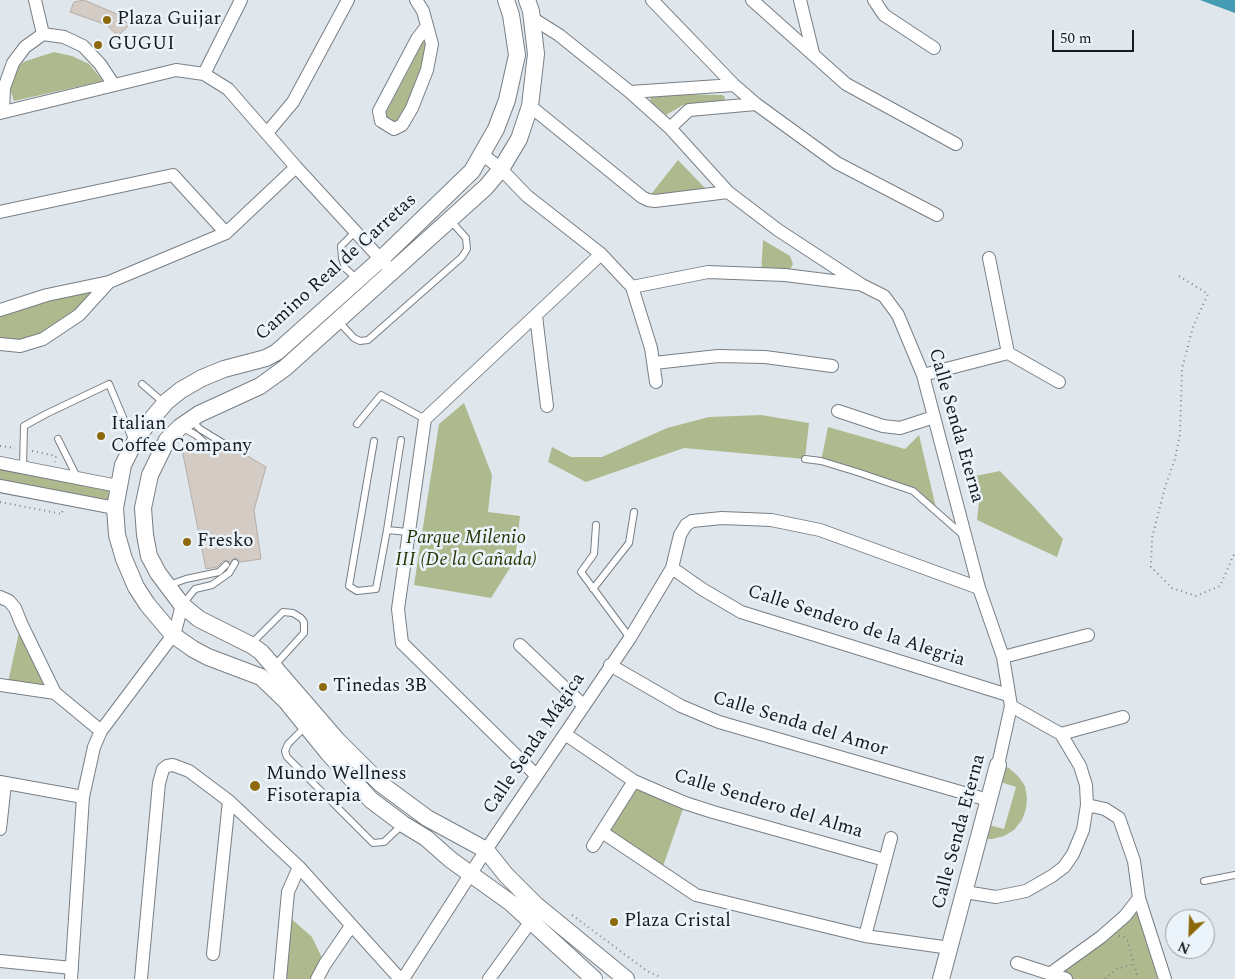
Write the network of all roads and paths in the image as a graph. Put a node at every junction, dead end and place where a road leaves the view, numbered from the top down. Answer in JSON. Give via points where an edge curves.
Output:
{"nodes":[{"id":1,"x":35,"y":0,"type":"edge"},
{"id":2,"x":241,"y":0,"type":"edge"},
{"id":3,"x":348,"y":0,"type":"edge"},
{"id":4,"x":416,"y":0,"type":"edge"},
{"id":5,"x":506,"y":0,"type":"edge"},
{"id":6,"x":527,"y":0,"type":"edge"},
{"id":7,"x":652,"y":0,"type":"edge"},
{"id":8,"x":752,"y":0,"type":"edge"},
{"id":9,"x":800,"y":0,"type":"edge"},
{"id":10,"x":874,"y":0,"type":"edge"},
{"id":11,"x":532,"y":18,"type":"junction"},
{"id":12,"x":427,"y":26,"type":"junction"},
{"id":13,"x":43,"y":34,"type":"junction"},
{"id":14,"x":934,"y":48,"type":"dead end"},
{"id":15,"x":813,"y":53,"type":"junction"},
{"id":16,"x":204,"y":74,"type":"junction"},
{"id":17,"x":114,"y":85,"type":"junction"},
{"id":18,"x":734,"y":85,"type":"junction"},
{"id":19,"x":630,"y":92,"type":"junction"},
{"id":20,"x":756,"y":104,"type":"junction"},
{"id":21,"x":530,"y":106,"type":"junction"},
{"id":22,"x":2,"y":113,"type":"edge"},
{"id":23,"x":670,"y":128,"type":"junction"},
{"id":24,"x":268,"y":133,"type":"junction"},
{"id":25,"x":490,"y":138,"type":"junction"},
{"id":26,"x":956,"y":144,"type":"dead end"},
{"id":27,"x":515,"y":145,"type":"junction"},
{"id":28,"x":482,"y":154,"type":"junction"},
{"id":29,"x":296,"y":168,"type":"junction"},
{"id":30,"x":501,"y":169,"type":"junction"},
{"id":31,"x":472,"y":171,"type":"junction"},
{"id":32,"x":486,"y":188,"type":"junction"},
{"id":33,"x":728,"y":192,"type":"junction"},
{"id":34,"x":0,"y":212,"type":"edge"},
{"id":35,"x":937,"y":215,"type":"dead end"},
{"id":36,"x":450,"y":220,"type":"junction"},
{"id":37,"x":356,"y":232,"type":"junction"},
{"id":38,"x":226,"y":233,"type":"junction"},
{"id":39,"x":601,"y":254,"type":"junction"},
{"id":40,"x":989,"y":258,"type":"dead end"},
{"id":41,"x":381,"y":259,"type":"junction"},
{"id":42,"x":393,"y":272,"type":"junction"},
{"id":43,"x":1180,"y":276,"type":"dead end"},
{"id":44,"x":358,"y":280,"type":"junction"},
{"id":45,"x":109,"y":282,"type":"junction"},
{"id":46,"x":862,"y":285,"type":"junction"},
{"id":47,"x":632,"y":287,"type":"junction"},
{"id":48,"x":0,"y":310,"type":"edge"},
{"id":49,"x":536,"y":316,"type":"junction"},
{"id":50,"x":338,"y":320,"type":"junction"},
{"id":51,"x":0,"y":344,"type":"edge"},
{"id":52,"x":1008,"y":353,"type":"junction"},
{"id":53,"x":654,"y":363,"type":"junction"},
{"id":54,"x":832,"y":366,"type":"dead end"},
{"id":55,"x":923,"y":375,"type":"junction"},
{"id":56,"x":656,"y":382,"type":"dead end"},
{"id":57,"x":1059,"y":382,"type":"dead end"},
{"id":58,"x":142,"y":384,"type":"dead end"},
{"id":59,"x":168,"y":400,"type":"junction"},
{"id":60,"x":547,"y":406,"type":"dead end"},
{"id":61,"x":838,"y":411,"type":"dead end"},
{"id":62,"x":934,"y":417,"type":"junction"},
{"id":63,"x":425,"y":419,"type":"junction"},
{"id":64,"x":189,"y":421,"type":"junction"},
{"id":65,"x":357,"y":424,"type":"dead end"},
{"id":66,"x":145,"y":427,"type":"junction"},
{"id":67,"x":58,"y":439,"type":"dead end"},
{"id":68,"x":401,"y":440,"type":"dead end"},
{"id":69,"x":374,"y":441,"type":"dead end"},
{"id":70,"x":167,"y":442,"type":"junction"},
{"id":71,"x":134,"y":443,"type":"junction"},
{"id":72,"x":207,"y":445,"type":"dead end"},
{"id":73,"x":226,"y":445,"type":"dead end"},
{"id":74,"x":0,"y":446,"type":"edge"},
{"id":75,"x":24,"y":449,"type":"junction"},
{"id":76,"x":805,"y":459,"type":"dead end"},
{"id":77,"x":0,"y":463,"type":"edge"},
{"id":78,"x":23,"y":468,"type":"junction"},
{"id":79,"x":53,"y":473,"type":"junction"},
{"id":80,"x":78,"y":478,"type":"junction"},
{"id":81,"x":0,"y":486,"type":"edge"},
{"id":82,"x":118,"y":486,"type":"junction"},
{"id":83,"x":65,"y":498,"type":"junction"},
{"id":84,"x":0,"y":502,"type":"edge"},
{"id":85,"x":115,"y":508,"type":"junction"},
{"id":86,"x":634,"y":512,"type":"dead end"},
{"id":87,"x":596,"y":525,"type":"dead end"},
{"id":88,"x":387,"y":530,"type":"junction"},
{"id":89,"x":408,"y":532,"type":"junction"},
{"id":90,"x":964,"y":536,"type":"junction"},
{"id":91,"x":147,"y":546,"type":"junction"},
{"id":92,"x":1235,"y":552,"type":"edge"},
{"id":93,"x":123,"y":556,"type":"junction"},
{"id":94,"x":235,"y":563,"type":"dead end"},
{"id":95,"x":226,"y":565,"type":"dead end"},
{"id":96,"x":672,"y":568,"type":"junction"},
{"id":97,"x":167,"y":587,"type":"junction"},
{"id":98,"x":979,"y":588,"type":"junction"},
{"id":99,"x":593,"y":589,"type":"junction"},
{"id":100,"x":0,"y":597,"type":"edge"},
{"id":101,"x":145,"y":600,"type":"junction"},
{"id":102,"x":182,"y":605,"type":"junction"},
{"id":103,"x":173,"y":635,"type":"junction"},
{"id":104,"x":1088,"y":635,"type":"dead end"},
{"id":105,"x":630,"y":638,"type":"junction"},
{"id":106,"x":251,"y":644,"type":"junction"},
{"id":107,"x":520,"y":645,"type":"dead end"},
{"id":108,"x":1003,"y":657,"type":"junction"},
{"id":109,"x":610,"y":665,"type":"junction"},
{"id":110,"x":274,"y":666,"type":"junction"},
{"id":111,"x":0,"y":685,"type":"edge"},
{"id":112,"x":55,"y":693,"type":"junction"},
{"id":113,"x":1010,"y":700,"type":"junction"},
{"id":114,"x":584,"y":706,"type":"junction"},
{"id":115,"x":1123,"y":717,"type":"dead end"},
{"id":116,"x":306,"y":727,"type":"junction"},
{"id":117,"x":101,"y":731,"type":"junction"},
{"id":118,"x":565,"y":734,"type":"junction"},
{"id":119,"x":1061,"y":734,"type":"junction"},
{"id":120,"x":998,"y":765,"type":"joint"},
{"id":121,"x":536,"y":776,"type":"junction"},
{"id":122,"x":634,"y":781,"type":"junction"},
{"id":123,"x":2,"y":783,"type":"edge"},
{"id":124,"x":83,"y":797,"type":"junction"},
{"id":125,"x":988,"y":800,"type":"junction"},
{"id":126,"x":229,"y":801,"type":"junction"},
{"id":127,"x":1087,"y":805,"type":"junction"},
{"id":128,"x":403,"y":824,"type":"junction"},
{"id":129,"x":0,"y":830,"type":"edge"},
{"id":130,"x":602,"y":832,"type":"junction"},
{"id":131,"x":891,"y":838,"type":"dead end"},
{"id":132,"x":593,"y":846,"type":"dead end"},
{"id":133,"x":486,"y":850,"type":"junction"},
{"id":134,"x":885,"y":860,"type":"junction"},
{"id":135,"x":299,"y":867,"type":"junction"},
{"id":136,"x":471,"y":874,"type":"junction"},
{"id":137,"x":1234,"y":875,"type":"edge"},
{"id":138,"x":1204,"y":881,"type":"dead end"},
{"id":139,"x":1235,"y":884,"type":"edge"},
{"id":140,"x":965,"y":892,"type":"junction"},
{"id":141,"x":1139,"y":898,"type":"junction"},
{"id":142,"x":570,"y":914,"type":"dead end"},
{"id":143,"x":531,"y":921,"type":"junction"},
{"id":144,"x":351,"y":926,"type":"junction"},
{"id":145,"x":865,"y":936,"type":"junction"},
{"id":146,"x":1114,"y":936,"type":"dead end"},
{"id":147,"x":950,"y":948,"type":"junction"},
{"id":148,"x":213,"y":954,"type":"dead end"},
{"id":149,"x":0,"y":961,"type":"edge"},
{"id":150,"x":1017,"y":963,"type":"dead end"},
{"id":151,"x":1134,"y":964,"type":"junction"},
{"id":152,"x":71,"y":973,"type":"edge"},
{"id":153,"x":1051,"y":973,"type":"junction"},
{"id":154,"x":141,"y":979,"type":"edge"},
{"id":155,"x":280,"y":979,"type":"edge"},
{"id":156,"x":317,"y":979,"type":"edge"},
{"id":157,"x":402,"y":979,"type":"edge"},
{"id":158,"x":489,"y":979,"type":"edge"},
{"id":159,"x":594,"y":979,"type":"edge"},
{"id":160,"x":626,"y":979,"type":"edge"},
{"id":161,"x":660,"y":979,"type":"edge"},
{"id":162,"x":941,"y":979,"type":"edge"},
{"id":163,"x":1066,"y":979,"type":"edge"},
{"id":164,"x":1105,"y":979,"type":"edge"},
{"id":165,"x":1138,"y":979,"type":"edge"},
{"id":166,"x":1165,"y":979,"type":"edge"}],
"edges":[{"from":1,"to":13,"type":"street"},
{"from":2,"to":16,"type":"street"},
{"from":3,"to":24,"type":"street","via":[[293,102]]},
{"from":4,"to":12,"type":"street"},
{"from":5,"to":25,"type":"street","name":"Camino Real de Carretas","via":[[512,15],[517,55],[507,100]]},
{"from":6,"to":11,"type":"street","name":"Camino Real de Carretas"},
{"from":7,"to":18,"type":"street"},
{"from":8,"to":15,"type":"street"},
{"from":9,"to":15,"type":"street"},
{"from":10,"to":14,"type":"street","via":[[884,15]]},
{"from":11,"to":19,"type":"street","name":"Calle Senda Eterna"},
{"from":11,"to":21,"type":"street","name":"Camino Real de Carretas","via":[[536,54]]},
{"from":12,"to":12,"type":"street","via":[[379,111],[381,120],[394,129],[402,125],[410,112],[427,70],[432,44]]},
{"from":13,"to":17,"type":"street","via":[[64,37],[83,46]]},
{"from":13,"to":22,"type":"street","via":[[24,47],[13,63],[4,88]]},
{"from":15,"to":26,"type":"street","via":[[846,84]]},
{"from":16,"to":17,"type":"street","via":[[176,70]]},
{"from":16,"to":24,"type":"street","via":[[228,89]]},
{"from":17,"to":22,"type":"street"},
{"from":18,"to":19,"type":"street"},
{"from":18,"to":20,"type":"street"},
{"from":19,"to":23,"type":"street","name":"Calle Senda Eterna"},
{"from":20,"to":23,"type":"street","via":[[689,110]]},
{"from":20,"to":35,"type":"street","via":[[837,163]]},
{"from":21,"to":27,"type":"street","name":"Camino Real de Carretas"},
{"from":21,"to":33,"type":"street","via":[[642,198],[655,201]]},
{"from":23,"to":33,"type":"street","name":"Calle Senda Eterna"},
{"from":24,"to":29,"type":"street"},
{"from":25,"to":27,"type":"street","via":[[496,152]]},
{"from":25,"to":28,"type":"street","name":"Camino Real de Carretas"},
{"from":27,"to":30,"type":"street","name":"Camino Real de Carretas"},
{"from":28,"to":30,"type":"street"},
{"from":28,"to":31,"type":"street","name":"Camino Real de Carretas"},
{"from":29,"to":37,"type":"street"},
{"from":29,"to":38,"type":"street"},
{"from":30,"to":32,"type":"street","name":"Camino Real de Carretas"},
{"from":30,"to":39,"type":"street","via":[[527,196]]},
{"from":31,"to":32,"type":"street","via":[[484,166],[489,170]]},
{"from":31,"to":41,"type":"street","name":"Camino Real de Carretas"},
{"from":32,"to":36,"type":"street","name":"Camino Real de Carretas"},
{"from":33,"to":46,"type":"street","name":"Calle Senda Eterna","via":[[778,230]]},
{"from":34,"to":38,"type":"street","via":[[173,175]]},
{"from":36,"to":42,"type":"street","name":"Camino Real de Carretas"},
{"from":36,"to":50,"type":"lane","via":[[466,238],[467,249],[462,257],[368,340],[354,338]]},
{"from":37,"to":41,"type":"street"},
{"from":37,"to":44,"type":"lane","via":[[341,246],[341,252],[345,268]]},
{"from":38,"to":45,"type":"street"},
{"from":39,"to":47,"type":"street"},
{"from":39,"to":49,"type":"street"},
{"from":40,"to":52,"type":"street"},
{"from":41,"to":42,"type":"street"},
{"from":41,"to":44,"type":"street","name":"Camino Real de Carretas"},
{"from":42,"to":50,"type":"street","name":"Camino Real de Carretas"},
{"from":43,"to":92,"type":"path","via":[[1208,294],[1193,327],[1182,368],[1180,434],[1176,459],[1152,538],[1151,567],[1172,588],[1196,596],[1220,586]]},
{"from":44,"to":59,"type":"street","name":"Camino Real de Carretas","via":[[277,352],[266,358],[224,368]]},
{"from":45,"to":48,"type":"street","via":[[47,295]]},
{"from":45,"to":51,"type":"street","via":[[79,315],[44,339],[20,346]]},
{"from":46,"to":47,"type":"street","via":[[785,275],[708,272]]},
{"from":46,"to":55,"type":"street","name":"Calle Senda Eterna","via":[[884,296],[898,315]]},
{"from":47,"to":53,"type":"street"},
{"from":49,"to":60,"type":"street"},
{"from":49,"to":63,"type":"street"},
{"from":50,"to":64,"type":"street","name":"Camino Real de Carretas","via":[[260,386]]},
{"from":52,"to":55,"type":"street"},
{"from":52,"to":57,"type":"street"},
{"from":53,"to":54,"type":"street","via":[[737,356]]},
{"from":53,"to":56,"type":"street"},
{"from":55,"to":62,"type":"street","name":"Calle Senda Eterna"},
{"from":58,"to":59,"type":"lane"},
{"from":59,"to":64,"type":"street","via":[[175,419]]},
{"from":59,"to":66,"type":"street","name":"Camino Real de Carretas"},
{"from":61,"to":62,"type":"street","via":[[883,426],[900,428]]},
{"from":62,"to":90,"type":"street","name":"Calle Senda Eterna"},
{"from":63,"to":65,"type":"lane","via":[[381,395]]},
{"from":63,"to":89,"type":"street"},
{"from":64,"to":70,"type":"street","name":"Camino Real de Carretas"},
{"from":64,"to":72,"type":"lane","via":[[196,436]]},
{"from":64,"to":73,"type":"lane"},
{"from":66,"to":70,"type":"street","via":[[164,420],[169,424]]},
{"from":66,"to":71,"type":"street","name":"Camino Real de Carretas"},
{"from":67,"to":80,"type":"lane"},
{"from":68,"to":88,"type":"lane"},
{"from":69,"to":88,"type":"lane","via":[[351,588],[357,591],[376,589]]},
{"from":70,"to":91,"type":"street","name":"Camino Real de Carretas","via":[[150,475],[143,508]]},
{"from":71,"to":75,"type":"lane","via":[[109,384],[24,426]]},
{"from":71,"to":82,"type":"street","name":"Camino Real de Carretas"},
{"from":74,"to":75,"type":"path"},
{"from":75,"to":78,"type":"lane"},
{"from":75,"to":79,"type":"path","via":[[56,456]]},
{"from":76,"to":90,"type":"lane","via":[[913,491]]},
{"from":77,"to":78,"type":"street"},
{"from":78,"to":79,"type":"street"},
{"from":79,"to":80,"type":"street"},
{"from":80,"to":82,"type":"street"},
{"from":81,"to":83,"type":"street"},
{"from":82,"to":85,"type":"street","name":"Camino Real de Carretas"},
{"from":83,"to":84,"type":"path","via":[[62,514]]},
{"from":83,"to":85,"type":"street"},
{"from":85,"to":93,"type":"street","name":"Camino Real de Carretas"},
{"from":86,"to":99,"type":"lane","via":[[628,543]]},
{"from":87,"to":99,"type":"lane","via":[[594,554],[581,572]]},
{"from":88,"to":89,"type":"lane"},
{"from":89,"to":121,"type":"street","via":[[398,609],[402,643]]},
{"from":90,"to":98,"type":"street","name":"Calle Senda Eterna"},
{"from":91,"to":93,"type":"street","via":[[147,566],[142,570]]},
{"from":91,"to":97,"type":"street","name":"Camino Real de Carretas","via":[[149,556]]},
{"from":93,"to":101,"type":"street","name":"Camino Real de Carretas"},
{"from":94,"to":102,"type":"lane","via":[[212,585],[195,589]]},
{"from":95,"to":97,"type":"lane","via":[[219,572]]},
{"from":96,"to":98,"type":"street","name":"Calle Senda Mágica","via":[[680,535],[692,521],[722,518],[771,520],[820,530]]},
{"from":96,"to":105,"type":"street","name":"Calle Senda Mágica"},
{"from":96,"to":113,"type":"street","name":"Calle Sendero de la Alegria","via":[[741,612]]},
{"from":97,"to":101,"type":"street","via":[[148,580],[144,585]]},
{"from":97,"to":102,"type":"street","name":"Camino Real de Carretas"},
{"from":98,"to":108,"type":"street","name":"Calle Senda Eterna"},
{"from":99,"to":105,"type":"lane"},
{"from":100,"to":112,"type":"street","via":[[15,608]]},
{"from":101,"to":103,"type":"street","name":"Camino Real de Carretas"},
{"from":102,"to":103,"type":"street"},
{"from":102,"to":106,"type":"street","name":"Camino Real de Carretas","via":[[199,619]]},
{"from":103,"to":116,"type":"street","name":"Camino Real de Carretas","via":[[208,657],[260,677],[286,701]]},
{"from":103,"to":117,"type":"street"},
{"from":104,"to":108,"type":"street"},
{"from":105,"to":109,"type":"street","name":"Calle Senda Mágica"},
{"from":106,"to":110,"type":"street","name":"Camino Real de Carretas"},
{"from":106,"to":110,"type":"lane","via":[[284,612],[301,618],[304,633]]},
{"from":107,"to":114,"type":"street"},
{"from":108,"to":113,"type":"street","name":"Calle Senda Eterna"},
{"from":109,"to":114,"type":"street","name":"Calle Senda Mágica"},
{"from":109,"to":125,"type":"street","name":"Calle Senda del Amor","via":[[681,706],[719,722]]},
{"from":110,"to":133,"type":"street","name":"Camino Real de Carretas","via":[[337,740],[381,784],[427,818]]},
{"from":111,"to":112,"type":"street"},
{"from":112,"to":117,"type":"street"},
{"from":113,"to":119,"type":"street","name":"Calle Sendero de la Alegria"},
{"from":113,"to":120,"type":"street","name":"Calle Senda Eterna"},
{"from":114,"to":118,"type":"street","name":"Calle Senda Mágica"},
{"from":115,"to":119,"type":"street"},
{"from":116,"to":128,"type":"street","name":"Camino Real de Carretas","via":[[371,800]]},
{"from":116,"to":128,"type":"lane","via":[[288,744],[287,757],[373,843],[384,842]]},
{"from":117,"to":124,"type":"street","via":[[94,747]]},
{"from":118,"to":121,"type":"street","name":"Calle Senda Mágica"},
{"from":118,"to":122,"type":"street","name":"Calle Sendero del Alma"},
{"from":119,"to":127,"type":"street","via":[[1080,766],[1086,785]]},
{"from":120,"to":125,"type":"street","name":"Calle Senda Eterna"},
{"from":121,"to":133,"type":"street","name":"Calle Senda Mágica"},
{"from":122,"to":130,"type":"street"},
{"from":122,"to":134,"type":"street","name":"Calle Sendero del Alma","via":[[712,812]]},
{"from":123,"to":124,"type":"street"},
{"from":123,"to":129,"type":"street"},
{"from":124,"to":152,"type":"street"},
{"from":125,"to":140,"type":"street","name":"Calle Senda Eterna"},
{"from":126,"to":135,"type":"street"},
{"from":126,"to":148,"type":"street"},
{"from":126,"to":154,"type":"street","via":[[189,771],[173,765],[163,769],[159,783]]},
{"from":127,"to":140,"type":"street","via":[[1083,830],[1073,854],[1052,876],[1026,891],[996,897]]},
{"from":127,"to":141,"type":"street","via":[[1105,809],[1119,818],[1134,861]]},
{"from":128,"to":136,"type":"street","name":"Camino Real de Carretas"},
{"from":130,"to":132,"type":"street"},
{"from":130,"to":145,"type":"street","via":[[696,895]]},
{"from":131,"to":134,"type":"street"},
{"from":133,"to":136,"type":"street","name":"Calle Senda Mágica"},
{"from":133,"to":160,"type":"street","name":"Camino Real de Carretas","via":[[536,905]]},
{"from":134,"to":145,"type":"street"},
{"from":135,"to":144,"type":"street"},
{"from":135,"to":155,"type":"street","via":[[288,892]]},
{"from":136,"to":143,"type":"street","name":"Camino Real de Carretas"},
{"from":136,"to":157,"type":"street","name":"Calle Senda Mágica"},
{"from":137,"to":138,"type":"lane"},
{"from":137,"to":139,"type":"lane"},
{"from":140,"to":147,"type":"street","name":"Calle Senda Eterna"},
{"from":141,"to":153,"type":"street","via":[[1125,916],[1101,937]]},
{"from":141,"to":166,"type":"street"},
{"from":142,"to":161,"type":"path"},
{"from":143,"to":158,"type":"street"},
{"from":143,"to":159,"type":"street","name":"Camino Real de Carretas"},
{"from":144,"to":156,"type":"street"},
{"from":144,"to":157,"type":"street"},
{"from":145,"to":147,"type":"street"},
{"from":146,"to":151,"type":"path","via":[[1123,936],[1128,942]]},
{"from":147,"to":162,"type":"street","name":"Calle Senda Eterna"},
{"from":149,"to":152,"type":"street","via":[[54,965]]},
{"from":150,"to":153,"type":"street"},
{"from":151,"to":164,"type":"path","via":[[1117,969]]},
{"from":151,"to":165,"type":"path"},
{"from":153,"to":163,"type":"street"}]}
